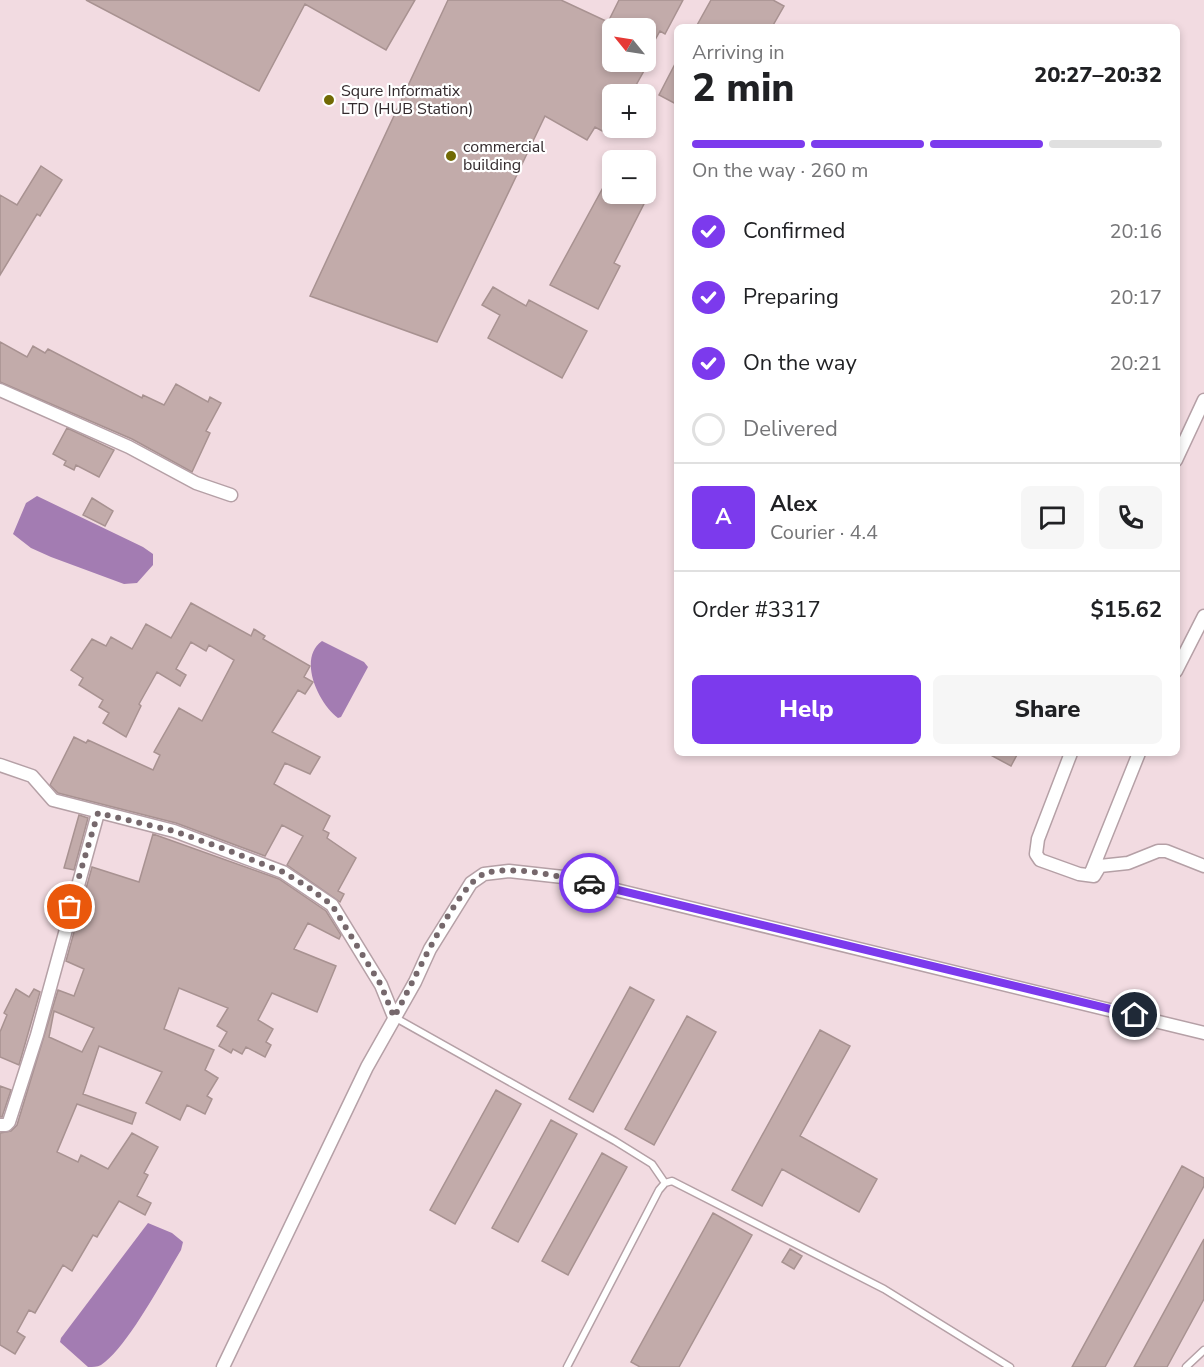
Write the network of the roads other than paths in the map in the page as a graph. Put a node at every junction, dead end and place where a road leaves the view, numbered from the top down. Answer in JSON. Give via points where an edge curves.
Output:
{"nodes":[{"id":1,"x":0,"y":390,"type":"edge"},
{"id":2,"x":1204,"y":400,"type":"edge"},
{"id":3,"x":1180,"y":451,"type":"edge"},
{"id":4,"x":231,"y":495,"type":"dead end"},
{"id":5,"x":1204,"y":615,"type":"edge"},
{"id":6,"x":1180,"y":663,"type":"edge"},
{"id":7,"x":1070,"y":756,"type":"edge"},
{"id":8,"x":1138,"y":756,"type":"edge"},
{"id":9,"x":0,"y":765,"type":"edge"},
{"id":10,"x":98,"y":813,"type":"junction"},
{"id":11,"x":1204,"y":866,"type":"edge"},
{"id":12,"x":1089,"y":876,"type":"junction"},
{"id":13,"x":394,"y":1017,"type":"junction"},
{"id":14,"x":1204,"y":1033,"type":"edge"},
{"id":15,"x":0,"y":1125,"type":"edge"},
{"id":16,"x":665,"y":1183,"type":"junction"},
{"id":17,"x":1204,"y":1350,"type":"edge"},
{"id":18,"x":223,"y":1367,"type":"edge"},
{"id":19,"x":567,"y":1367,"type":"edge"},
{"id":20,"x":1010,"y":1367,"type":"edge"},
{"id":21,"x":1186,"y":1367,"type":"edge"}],
"edges":[{"from":1,"to":4,"type":"street","via":[[129,447],[196,483]]},
{"from":2,"to":3,"type":"street"},
{"from":5,"to":6,"type":"street"},
{"from":7,"to":12,"type":"street","via":[[1038,839],[1036,854],[1044,863]]},
{"from":8,"to":12,"type":"street"},
{"from":9,"to":10,"type":"street","via":[[32,776],[53,800]]},
{"from":10,"to":13,"type":"street","via":[[174,831],[283,872],[308,887],[332,905],[381,985]]},
{"from":10,"to":15,"type":"street","via":[[37,1035],[9,1122]]},
{"from":11,"to":12,"type":"street","via":[[1158,850],[1128,863],[1101,866],[1094,876]]},
{"from":13,"to":14,"type":"street","via":[[471,883],[484,874],[509,871],[563,877]]},
{"from":13,"to":16,"type":"lane","via":[[615,1141],[651,1164]]},
{"from":13,"to":18,"type":"street","via":[[298,1206]]},
{"from":16,"to":19,"type":"lane"},
{"from":16,"to":20,"type":"lane","via":[[680,1184],[884,1289]]},
{"from":17,"to":21,"type":"lane"}]}
